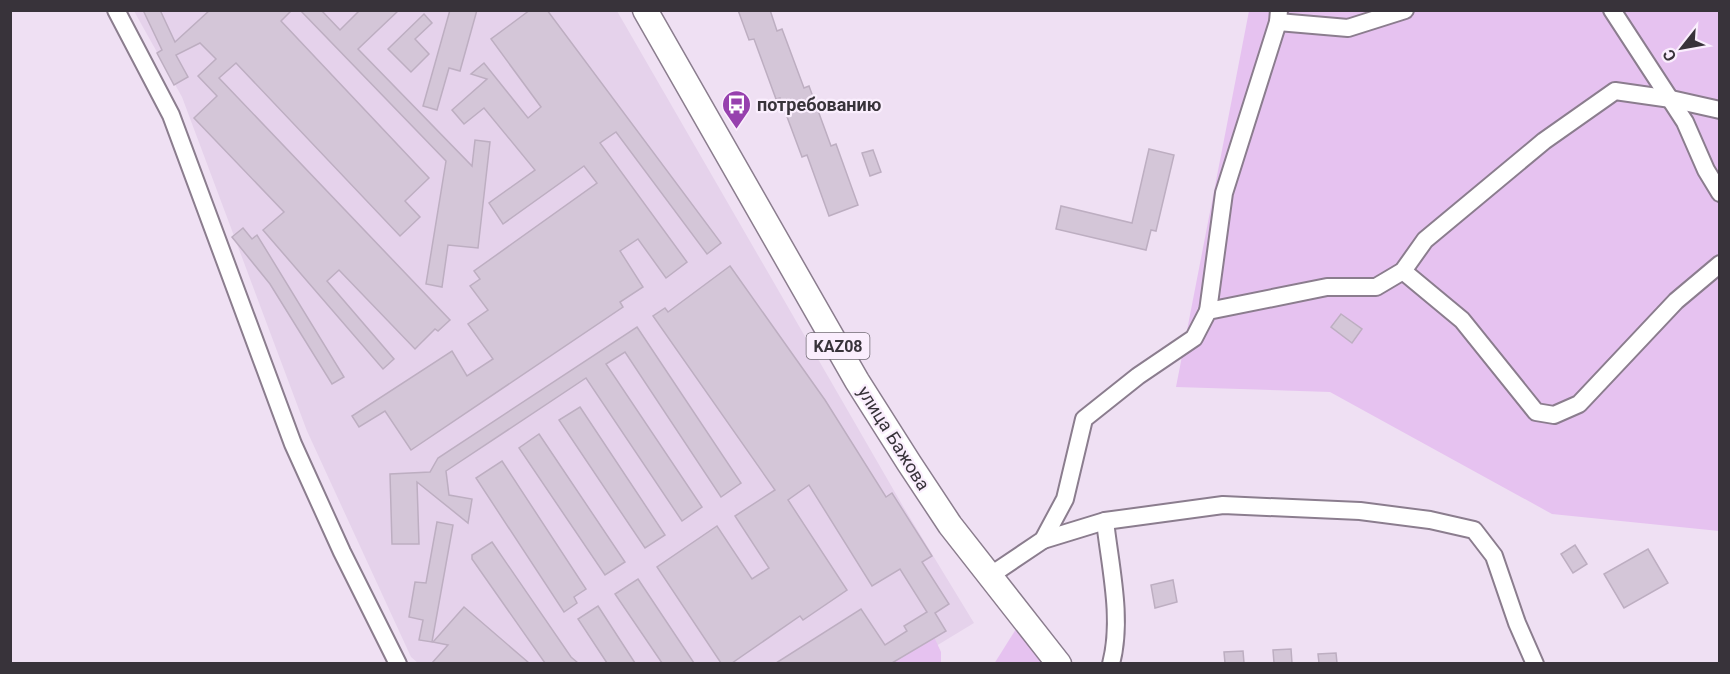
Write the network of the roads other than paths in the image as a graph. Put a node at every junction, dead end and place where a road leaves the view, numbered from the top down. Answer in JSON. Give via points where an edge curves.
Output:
{"nodes":[{"id":1,"x":116,"y":10,"type":"edge"},
{"id":2,"x":645,"y":10,"type":"edge"},
{"id":3,"x":1405,"y":10,"type":"edge"},
{"id":4,"x":1612,"y":10,"type":"edge"},
{"id":5,"x":1278,"y":16,"type":"edge"},
{"id":6,"x":1671,"y":99,"type":"junction"},
{"id":7,"x":1719,"y":110,"type":"edge"},
{"id":8,"x":1719,"y":193,"type":"edge"},
{"id":9,"x":1719,"y":264,"type":"edge"},
{"id":10,"x":1402,"y":271,"type":"junction"},
{"id":11,"x":1208,"y":311,"type":"junction"},
{"id":12,"x":1105,"y":521,"type":"junction"},
{"id":13,"x":1043,"y":540,"type":"junction"},
{"id":14,"x":991,"y":575,"type":"junction"},
{"id":15,"x":398,"y":663,"type":"edge"},
{"id":16,"x":1059,"y":663,"type":"edge"},
{"id":17,"x":1111,"y":663,"type":"edge"},
{"id":18,"x":1535,"y":663,"type":"edge"}],
"edges":[{"from":1,"to":15,"type":"street","via":[[171,115],[293,444]]},
{"from":2,"to":14,"type":"highway","name":"улица Бажова","number":"KAZ08","via":[[857,381],[950,525]]},
{"from":3,"to":5,"type":"street","via":[[1348,28]]},
{"from":4,"to":6,"type":"street"},
{"from":5,"to":11,"type":"street","via":[[1224,193]]},
{"from":6,"to":7,"type":"street"},
{"from":6,"to":8,"type":"street"},
{"from":6,"to":10,"type":"street","via":[[1615,92],[1544,141],[1425,240]]},
{"from":9,"to":10,"type":"street","via":[[1676,301],[1579,404],[1554,415],[1536,412],[1462,320]]},
{"from":10,"to":11,"type":"street","via":[[1376,287],[1327,287]]},
{"from":11,"to":13,"type":"street","via":[[1194,339],[1138,376],[1084,419],[1065,499]]},
{"from":12,"to":13,"type":"street"},
{"from":12,"to":17,"type":"street","via":[[1114,618]]},
{"from":12,"to":18,"type":"street","via":[[1223,505],[1360,511],[1474,530],[1494,556]]},
{"from":13,"to":14,"type":"street"},
{"from":14,"to":16,"type":"highway","name":"улица Бажова","number":"KAZ08"}]}
